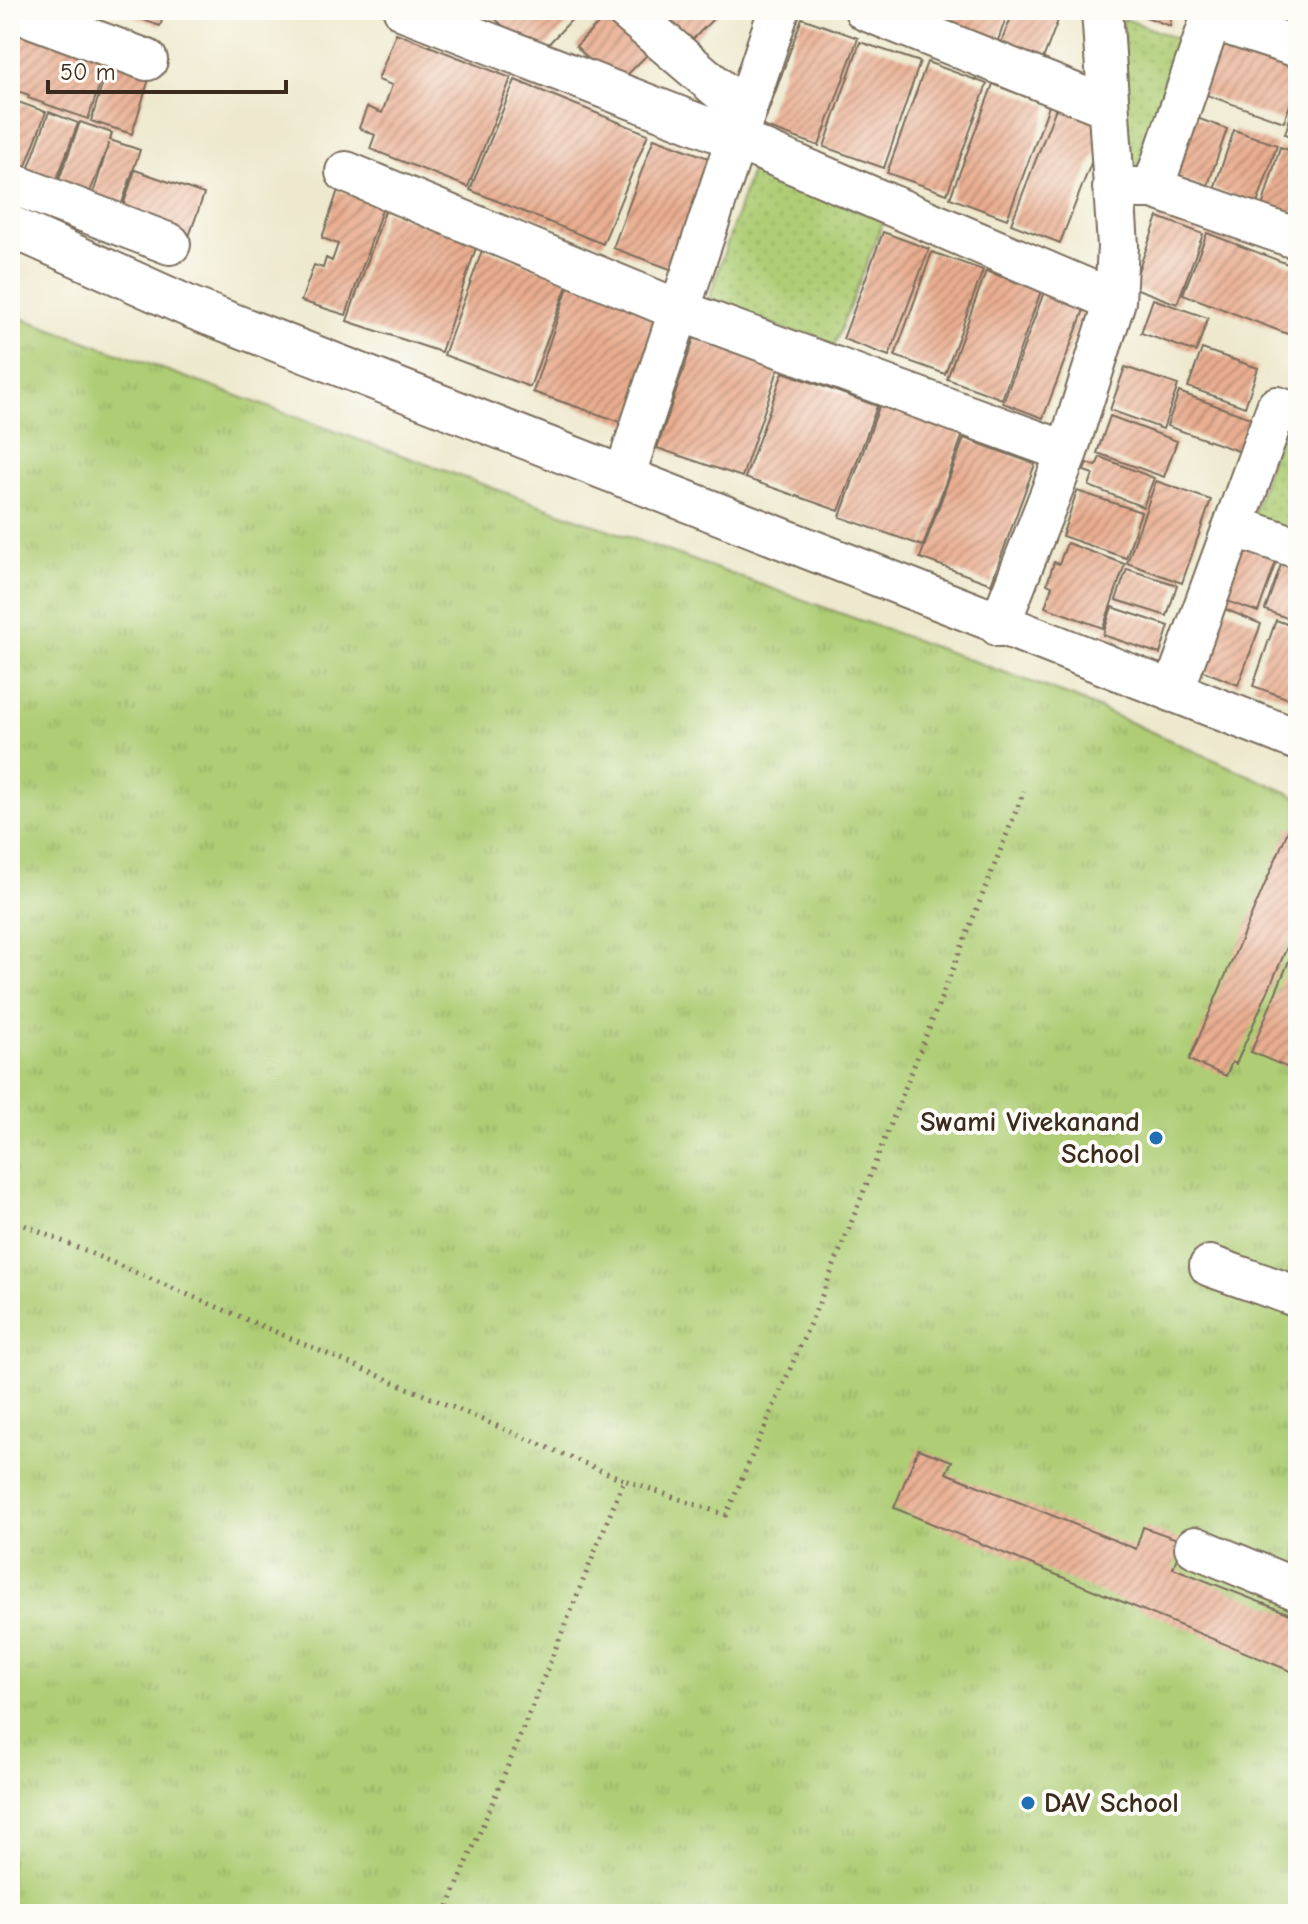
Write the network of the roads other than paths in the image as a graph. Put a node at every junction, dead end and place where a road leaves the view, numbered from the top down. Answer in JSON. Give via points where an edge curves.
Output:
{"nodes":[{"id":1,"x":12,"y":10,"type":"edge"},
{"id":2,"x":404,"y":10,"type":"edge"},
{"id":3,"x":626,"y":10,"type":"edge"},
{"id":4,"x":779,"y":10,"type":"edge"},
{"id":5,"x":865,"y":10,"type":"edge"},
{"id":6,"x":1102,"y":10,"type":"edge"},
{"id":7,"x":1213,"y":14,"type":"edge"},
{"id":8,"x":1298,"y":47,"type":"edge"},
{"id":9,"x":147,"y":60,"type":"dead end"},
{"id":10,"x":1108,"y":107,"type":"junction"},
{"id":11,"x":741,"y":126,"type":"junction"},
{"id":12,"x":346,"y":172,"type":"dead end"},
{"id":13,"x":10,"y":183,"type":"edge"},
{"id":14,"x":1113,"y":188,"type":"junction"},
{"id":15,"x":1153,"y":188,"type":"junction"},
{"id":16,"x":10,"y":226,"type":"edge"},
{"id":17,"x":1298,"y":239,"type":"edge"},
{"id":18,"x":170,"y":244,"type":"dead end"},
{"id":19,"x":1115,"y":301,"type":"junction"},
{"id":20,"x":681,"y":311,"type":"junction"},
{"id":21,"x":1298,"y":414,"type":"edge"},
{"id":22,"x":1067,"y":452,"type":"junction"},
{"id":23,"x":624,"y":477,"type":"junction"},
{"id":24,"x":1234,"y":526,"type":"junction"},
{"id":25,"x":1298,"y":548,"type":"edge"},
{"id":26,"x":999,"y":626,"type":"junction"},
{"id":27,"x":1173,"y":692,"type":"junction"},
{"id":28,"x":1298,"y":740,"type":"edge"},
{"id":29,"x":1210,"y":1266,"type":"dead end"},
{"id":30,"x":1298,"y":1297,"type":"edge"},
{"id":31,"x":1195,"y":1547,"type":"dead end"},
{"id":32,"x":1298,"y":1590,"type":"edge"}],
"edges":[{"from":1,"to":9,"type":"street"},
{"from":2,"to":11,"type":"street"},
{"from":3,"to":11,"type":"street"},
{"from":4,"to":11,"type":"street"},
{"from":5,"to":10,"type":"street"},
{"from":6,"to":10,"type":"street"},
{"from":7,"to":8,"type":"street"},
{"from":7,"to":15,"type":"street"},
{"from":10,"to":14,"type":"street"},
{"from":11,"to":19,"type":"street"},
{"from":11,"to":20,"type":"street"},
{"from":12,"to":20,"type":"street"},
{"from":13,"to":18,"type":"street"},
{"from":14,"to":15,"type":"street"},
{"from":14,"to":19,"type":"street"},
{"from":15,"to":17,"type":"street"},
{"from":16,"to":23,"type":"street","via":[[192,308]]},
{"from":19,"to":22,"type":"street"},
{"from":20,"to":22,"type":"street"},
{"from":20,"to":23,"type":"street"},
{"from":21,"to":24,"type":"street","via":[[1277,407]]},
{"from":22,"to":26,"type":"street"},
{"from":23,"to":26,"type":"street"},
{"from":24,"to":25,"type":"street"},
{"from":24,"to":27,"type":"street"},
{"from":26,"to":27,"type":"street"},
{"from":27,"to":28,"type":"street"},
{"from":29,"to":30,"type":"street"},
{"from":31,"to":32,"type":"street"}]}
